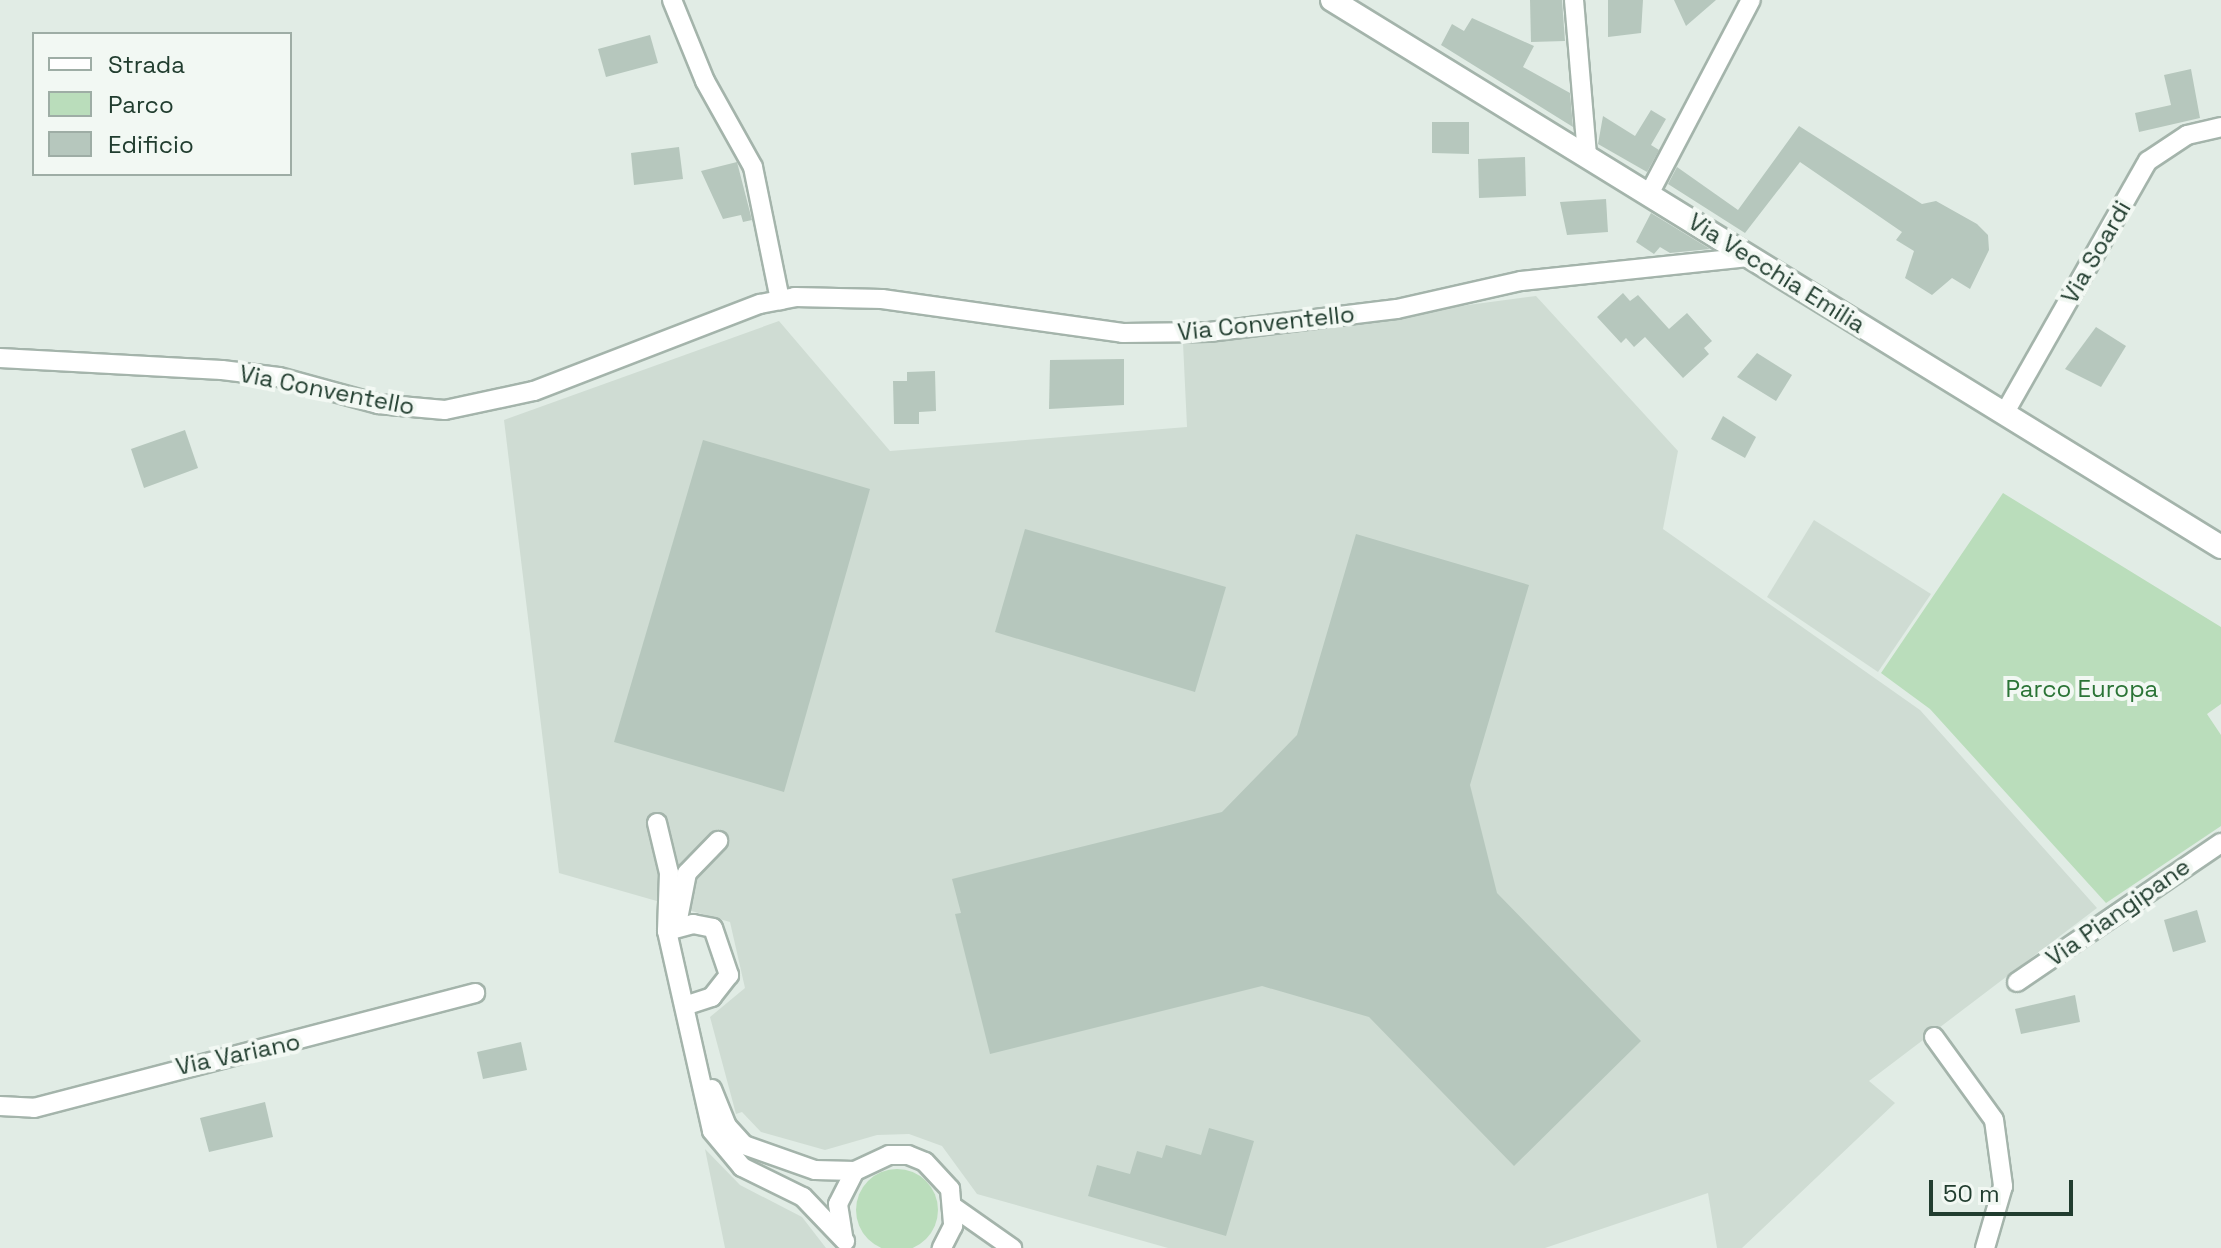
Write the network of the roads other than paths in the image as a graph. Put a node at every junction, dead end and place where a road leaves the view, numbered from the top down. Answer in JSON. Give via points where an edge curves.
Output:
{"nodes":[{"id":1,"x":672,"y":0,"type":"edge"},
{"id":2,"x":1332,"y":0,"type":"edge"},
{"id":3,"x":1574,"y":0,"type":"edge"},
{"id":4,"x":1751,"y":0,"type":"edge"},
{"id":5,"x":2221,"y":127,"type":"edge"},
{"id":6,"x":1587,"y":156,"type":"junction"},
{"id":7,"x":1649,"y":194,"type":"junction"},
{"id":8,"x":1751,"y":257,"type":"junction"},
{"id":9,"x":780,"y":300,"type":"junction"},
{"id":10,"x":0,"y":358,"type":"edge"},
{"id":11,"x":2004,"y":414,"type":"junction"},
{"id":12,"x":2221,"y":547,"type":"edge"},
{"id":13,"x":657,"y":823,"type":"dead end"},
{"id":14,"x":718,"y":841,"type":"dead end"},
{"id":15,"x":2221,"y":843,"type":"edge"},
{"id":16,"x":673,"y":929,"type":"junction"},
{"id":17,"x":2017,"y":982,"type":"dead end"},
{"id":18,"x":475,"y":993,"type":"dead end"},
{"id":19,"x":689,"y":1004,"type":"junction"},
{"id":20,"x":1934,"y":1037,"type":"dead end"},
{"id":21,"x":0,"y":1106,"type":"edge"},
{"id":22,"x":855,"y":1171,"type":"junction"},
{"id":23,"x":955,"y":1208,"type":"junction"},
{"id":24,"x":1995,"y":1220,"type":"junction"},
{"id":25,"x":848,"y":1244,"type":"edge"},
{"id":26,"x":942,"y":1248,"type":"edge"},
{"id":27,"x":1012,"y":1248,"type":"edge"},
{"id":28,"x":1975,"y":1248,"type":"edge"},
{"id":29,"x":1985,"y":1248,"type":"edge"}],
"edges":[{"from":1,"to":9,"type":"street","via":[[705,81],[753,167]]},
{"from":2,"to":6,"type":"street","name":"Via Vecchia Emilia"},
{"from":3,"to":6,"type":"street"},
{"from":4,"to":7,"type":"street"},
{"from":5,"to":11,"type":"street","name":"Via Soardi","via":[[2187,135],[2148,161]]},
{"from":6,"to":7,"type":"street","name":"Via Vecchia Emilia"},
{"from":7,"to":8,"type":"street","name":"Via Vecchia Emilia"},
{"from":8,"to":9,"type":"street","name":"Via Conventello","via":[[1521,281],[1397,309],[1209,332],[1062,327],[882,299]]},
{"from":8,"to":11,"type":"street","name":"Via Vecchia Emilia"},
{"from":9,"to":10,"type":"street","name":"Via Conventello","via":[[534,391],[445,410],[378,404],[279,377],[222,370]]},
{"from":11,"to":12,"type":"street","name":"Via Vecchia Emilia"},
{"from":13,"to":16,"type":"street","via":[[669,873]]},
{"from":14,"to":16,"type":"street","via":[[687,873]]},
{"from":15,"to":17,"type":"street","name":"Via Piangipane"},
{"from":16,"to":19,"type":"street"},
{"from":16,"to":19,"type":"street","via":[[713,928],[729,975],[726,987]]},
{"from":18,"to":21,"type":"street","name":"Via Variano","via":[[34,1108]]},
{"from":19,"to":22,"type":"street","via":[[713,1094],[727,1126],[744,1145],[815,1170]]},
{"from":19,"to":25,"type":"street","via":[[712,1131],[722,1149],[742,1167],[803,1197]]},
{"from":20,"to":24,"type":"street","via":[[1994,1120],[2003,1186]]},
{"from":22,"to":23,"type":"street","via":[[880,1157],[908,1155],[940,1174]]},
{"from":22,"to":25,"type":"street","via":[[838,1204]]},
{"from":23,"to":26,"type":"street"},
{"from":23,"to":27,"type":"street"},
{"from":24,"to":28,"type":"street"},
{"from":24,"to":29,"type":"street"}]}
